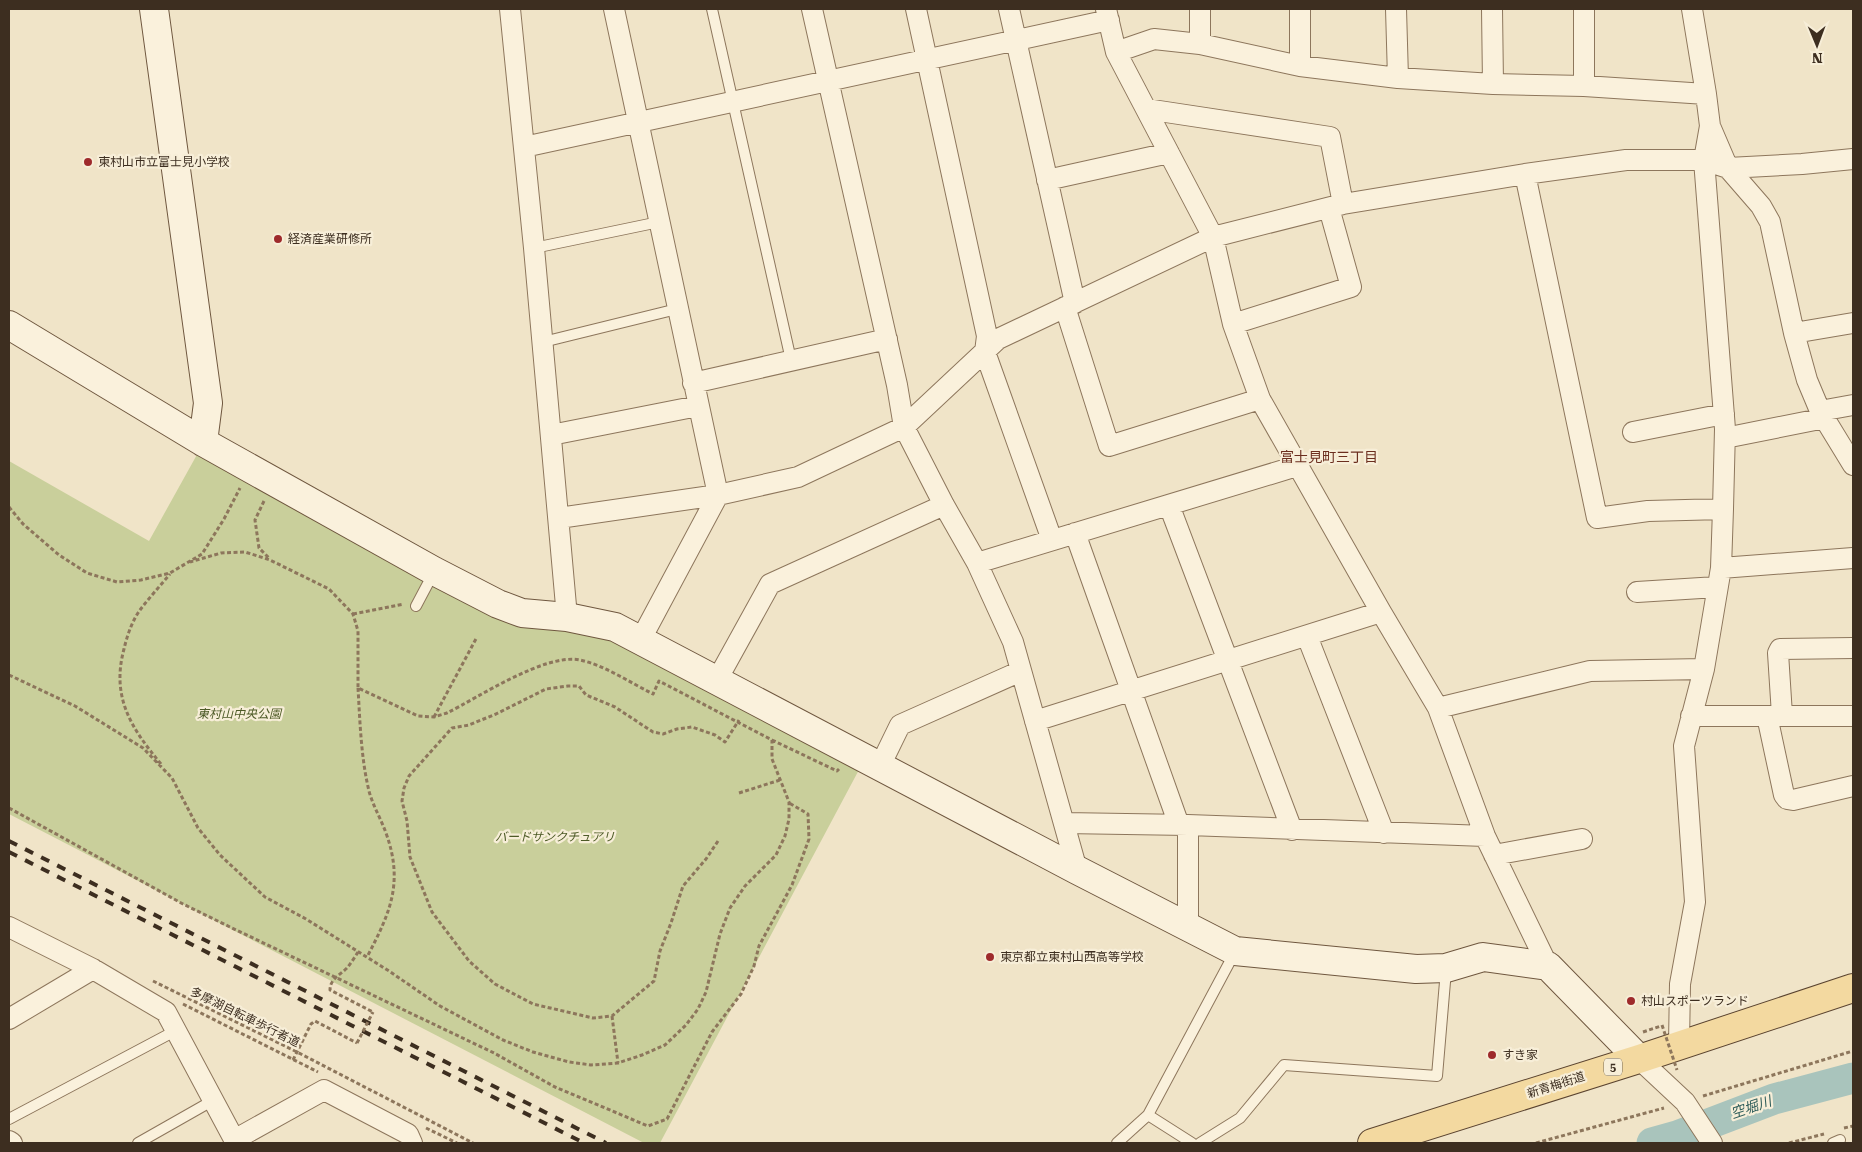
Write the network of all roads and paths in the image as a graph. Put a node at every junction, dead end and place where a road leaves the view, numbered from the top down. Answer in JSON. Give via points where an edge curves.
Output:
{"nodes":[{"id":1,"x":154,"y":9,"type":"edge"},
{"id":2,"x":510,"y":9,"type":"edge"},
{"id":3,"x":614,"y":9,"type":"edge"},
{"id":4,"x":712,"y":9,"type":"edge"},
{"id":5,"x":812,"y":9,"type":"edge"},
{"id":6,"x":916,"y":9,"type":"edge"},
{"id":7,"x":1009,"y":9,"type":"edge"},
{"id":8,"x":1200,"y":9,"type":"edge"},
{"id":9,"x":1300,"y":9,"type":"edge"},
{"id":10,"x":1396,"y":9,"type":"edge"},
{"id":11,"x":1492,"y":9,"type":"edge"},
{"id":12,"x":1584,"y":9,"type":"edge"},
{"id":13,"x":1692,"y":9,"type":"edge"},
{"id":14,"x":1108,"y":14,"type":"edge"},
{"id":15,"x":1016,"y":40,"type":"junction"},
{"id":16,"x":1200,"y":44,"type":"junction"},
{"id":17,"x":1116,"y":52,"type":"junction"},
{"id":18,"x":927,"y":58,"type":"junction"},
{"id":19,"x":1300,"y":66,"type":"junction"},
{"id":20,"x":1398,"y":78,"type":"junction"},
{"id":21,"x":828,"y":81,"type":"junction"},
{"id":22,"x":1493,"y":84,"type":"junction"},
{"id":23,"x":1584,"y":86,"type":"junction"},
{"id":24,"x":1706,"y":94,"type":"junction"},
{"id":25,"x":732,"y":102,"type":"junction"},
{"id":26,"x":1146,"y":109,"type":"junction"},
{"id":27,"x":638,"y":122,"type":"junction"},
{"id":28,"x":1710,"y":126,"type":"junction"},
{"id":29,"x":524,"y":147,"type":"junction"},
{"id":30,"x":1169,"y":153,"type":"junction"},
{"id":31,"x":1853,"y":159,"type":"edge"},
{"id":32,"x":1704,"y":160,"type":"junction"},
{"id":33,"x":1728,"y":168,"type":"junction"},
{"id":34,"x":1525,"y":174,"type":"junction"},
{"id":35,"x":1047,"y":180,"type":"junction"},
{"id":36,"x":1336,"y":206,"type":"junction"},
{"id":37,"x":659,"y":222,"type":"junction"},
{"id":38,"x":1212,"y":237,"type":"junction"},
{"id":39,"x":534,"y":248,"type":"junction"},
{"id":40,"x":1070,"y":305,"type":"junction"},
{"id":41,"x":677,"y":309,"type":"junction"},
{"id":42,"x":1853,"y":323,"type":"edge"},
{"id":43,"x":1233,"y":324,"type":"junction"},
{"id":44,"x":9,"y":326,"type":"edge"},
{"id":45,"x":1794,"y":333,"type":"junction"},
{"id":46,"x":887,"y":339,"type":"junction"},
{"id":47,"x":543,"y":342,"type":"junction"},
{"id":48,"x":985,"y":352,"type":"junction"},
{"id":49,"x":791,"y":360,"type":"junction"},
{"id":50,"x":693,"y":383,"type":"junction"},
{"id":51,"x":1260,"y":399,"type":"junction"},
{"id":52,"x":1853,"y":405,"type":"edge"},
{"id":53,"x":698,"y":406,"type":"junction"},
{"id":54,"x":1724,"y":414,"type":"junction"},
{"id":55,"x":1823,"y":414,"type":"junction"},
{"id":56,"x":904,"y":427,"type":"junction"},
{"id":57,"x":1634,"y":432,"type":"dead end"},
{"id":58,"x":551,"y":435,"type":"junction"},
{"id":59,"x":1725,"y":438,"type":"junction"},
{"id":60,"x":203,"y":442,"type":"junction"},
{"id":61,"x":1853,"y":465,"type":"edge"},
{"id":62,"x":1298,"y":466,"type":"junction"},
{"id":63,"x":243,"y":483,"type":"dead end"},
{"id":64,"x":718,"y":495,"type":"junction"},
{"id":65,"x":267,"y":496,"type":"dead end"},
{"id":66,"x":944,"y":505,"type":"junction"},
{"id":67,"x":1169,"y":505,"type":"junction"},
{"id":68,"x":9,"y":507,"type":"edge"},
{"id":69,"x":1723,"y":509,"type":"junction"},
{"id":70,"x":560,"y":518,"type":"junction"},
{"id":71,"x":1075,"y":533,"type":"junction"},
{"id":72,"x":1052,"y":540,"type":"junction"},
{"id":73,"x":1853,"y":558,"type":"edge"},
{"id":74,"x":270,"y":560,"type":"junction"},
{"id":75,"x":190,"y":562,"type":"junction"},
{"id":76,"x":977,"y":563,"type":"junction"},
{"id":77,"x":434,"y":571,"type":"junction"},
{"id":78,"x":170,"y":573,"type":"junction"},
{"id":79,"x":1719,"y":578,"type":"junction"},
{"id":80,"x":1637,"y":592,"type":"dead end"},
{"id":81,"x":416,"y":606,"type":"joint"},
{"id":82,"x":1381,"y":612,"type":"junction"},
{"id":83,"x":353,"y":614,"type":"junction"},
{"id":84,"x":567,"y":617,"type":"junction"},
{"id":85,"x":1307,"y":636,"type":"junction"},
{"id":86,"x":477,"y":637,"type":"dead end"},
{"id":87,"x":641,"y":639,"type":"junction"},
{"id":88,"x":1853,"y":648,"type":"edge"},
{"id":89,"x":1228,"y":661,"type":"junction"},
{"id":90,"x":1704,"y":669,"type":"junction"},
{"id":91,"x":1021,"y":671,"type":"junction"},
{"id":92,"x":9,"y":675,"type":"edge"},
{"id":93,"x":717,"y":680,"type":"junction"},
{"id":94,"x":358,"y":688,"type":"junction"},
{"id":95,"x":1130,"y":692,"type":"junction"},
{"id":96,"x":1438,"y":708,"type":"junction"},
{"id":97,"x":1775,"y":715,"type":"junction"},
{"id":98,"x":1691,"y":716,"type":"junction"},
{"id":99,"x":1853,"y":716,"type":"edge"},
{"id":100,"x":434,"y":717,"type":"junction"},
{"id":101,"x":738,"y":721,"type":"junction"},
{"id":102,"x":1035,"y":721,"type":"junction"},
{"id":103,"x":880,"y":766,"type":"junction"},
{"id":104,"x":172,"y":778,"type":"junction"},
{"id":105,"x":780,"y":780,"type":"junction"},
{"id":106,"x":1853,"y":786,"type":"edge"},
{"id":107,"x":740,"y":793,"type":"dead end"},
{"id":108,"x":788,"y":802,"type":"junction"},
{"id":109,"x":9,"y":808,"type":"edge"},
{"id":110,"x":1064,"y":823,"type":"junction"},
{"id":111,"x":1184,"y":825,"type":"junction"},
{"id":112,"x":1292,"y":830,"type":"junction"},
{"id":113,"x":1384,"y":833,"type":"junction"},
{"id":114,"x":1485,"y":836,"type":"junction"},
{"id":115,"x":1582,"y":839,"type":"dead end"},
{"id":116,"x":718,"y":841,"type":"dead end"},
{"id":117,"x":1494,"y":854,"type":"junction"},
{"id":118,"x":1077,"y":870,"type":"junction"},
{"id":119,"x":9,"y":927,"type":"edge"},
{"id":120,"x":1188,"y":927,"type":"junction"},
{"id":121,"x":1235,"y":951,"type":"junction"},
{"id":122,"x":358,"y":952,"type":"junction"},
{"id":123,"x":367,"y":957,"type":"junction"},
{"id":124,"x":1548,"y":966,"type":"junction"},
{"id":125,"x":1446,"y":968,"type":"junction"},
{"id":126,"x":93,"y":969,"type":"junction"},
{"id":127,"x":334,"y":978,"type":"junction"},
{"id":128,"x":148,"y":979,"type":"dead end"},
{"id":129,"x":1853,"y":988,"type":"edge"},
{"id":130,"x":178,"y":1001,"type":"dead end"},
{"id":131,"x":612,"y":1016,"type":"junction"},
{"id":132,"x":9,"y":1019,"type":"edge"},
{"id":133,"x":175,"y":1031,"type":"junction"},
{"id":134,"x":1639,"y":1046,"type":"junction"},
{"id":135,"x":1673,"y":1046,"type":"junction"},
{"id":136,"x":297,"y":1052,"type":"junction"},
{"id":137,"x":293,"y":1060,"type":"junction"},
{"id":138,"x":618,"y":1063,"type":"junction"},
{"id":139,"x":319,"y":1073,"type":"dead end"},
{"id":140,"x":212,"y":1101,"type":"junction"},
{"id":141,"x":1148,"y":1115,"type":"junction"},
{"id":142,"x":9,"y":1119,"type":"edge"},
{"id":143,"x":422,"y":1126,"type":"dead end"},
{"id":144,"x":9,"y":1141,"type":"edge"},
{"id":145,"x":235,"y":1142,"type":"edge"},
{"id":146,"x":12,"y":1143,"type":"edge"},
{"id":147,"x":138,"y":1143,"type":"edge"},
{"id":148,"x":412,"y":1143,"type":"edge"},
{"id":149,"x":457,"y":1143,"type":"edge"},
{"id":150,"x":473,"y":1143,"type":"edge"},
{"id":151,"x":1117,"y":1143,"type":"edge"},
{"id":152,"x":1192,"y":1143,"type":"edge"},
{"id":153,"x":1200,"y":1143,"type":"edge"},
{"id":154,"x":1372,"y":1143,"type":"edge"},
{"id":155,"x":1712,"y":1143,"type":"edge"}],
"edges":[{"from":1,"to":60,"type":"street","via":[[208,403]]},
{"from":2,"to":29,"type":"street"},
{"from":3,"to":27,"type":"street"},
{"from":4,"to":25,"type":"lane"},
{"from":5,"to":21,"type":"street"},
{"from":6,"to":18,"type":"street"},
{"from":7,"to":15,"type":"street"},
{"from":8,"to":16,"type":"street"},
{"from":9,"to":19,"type":"street"},
{"from":10,"to":20,"type":"street"},
{"from":11,"to":22,"type":"street"},
{"from":12,"to":23,"type":"street"},
{"from":13,"to":24,"type":"street"},
{"from":14,"to":15,"type":"street"},
{"from":14,"to":17,"type":"street"},
{"from":15,"to":18,"type":"street"},
{"from":15,"to":35,"type":"street"},
{"from":16,"to":17,"type":"street","via":[[1154,38]]},
{"from":16,"to":19,"type":"street"},
{"from":17,"to":26,"type":"street"},
{"from":18,"to":21,"type":"street"},
{"from":18,"to":48,"type":"street","via":[[987,336]]},
{"from":19,"to":20,"type":"street"},
{"from":20,"to":22,"type":"street"},
{"from":21,"to":25,"type":"street"},
{"from":21,"to":46,"type":"street"},
{"from":22,"to":23,"type":"street"},
{"from":23,"to":24,"type":"street"},
{"from":24,"to":28,"type":"street"},
{"from":25,"to":27,"type":"street"},
{"from":25,"to":49,"type":"lane"},
{"from":26,"to":30,"type":"street"},
{"from":26,"to":36,"type":"street","via":[[1330,137]]},
{"from":27,"to":29,"type":"street"},
{"from":27,"to":37,"type":"street"},
{"from":28,"to":32,"type":"street"},
{"from":28,"to":33,"type":"street"},
{"from":29,"to":39,"type":"street"},
{"from":30,"to":35,"type":"street"},
{"from":30,"to":38,"type":"street"},
{"from":31,"to":33,"type":"street"},
{"from":32,"to":33,"type":"street"},
{"from":32,"to":34,"type":"street","via":[[1626,160]]},
{"from":32,"to":54,"type":"street"},
{"from":33,"to":45,"type":"street","via":[[1761,206],[1770,222]]},
{"from":34,"to":36,"type":"street"},
{"from":34,"to":69,"type":"street","via":[[1598,518],[1648,511]]},
{"from":35,"to":40,"type":"street"},
{"from":36,"to":38,"type":"street"},
{"from":36,"to":43,"type":"street","via":[[1351,287]]},
{"from":37,"to":39,"type":"lane"},
{"from":37,"to":41,"type":"street"},
{"from":38,"to":40,"type":"street"},
{"from":38,"to":43,"type":"street"},
{"from":39,"to":47,"type":"street"},
{"from":40,"to":48,"type":"street","via":[[998,338]]},
{"from":40,"to":51,"type":"street","via":[[1109,446]]},
{"from":41,"to":47,"type":"lane"},
{"from":41,"to":50,"type":"street"},
{"from":42,"to":45,"type":"street"},
{"from":43,"to":51,"type":"street"},
{"from":44,"to":60,"type":"street"},
{"from":45,"to":55,"type":"street","via":[[1807,380]]},
{"from":46,"to":49,"type":"street"},
{"from":46,"to":56,"type":"street"},
{"from":47,"to":58,"type":"street"},
{"from":48,"to":56,"type":"street"},
{"from":48,"to":72,"type":"street"},
{"from":49,"to":50,"type":"street"},
{"from":50,"to":53,"type":"street"},
{"from":51,"to":62,"type":"street"},
{"from":52,"to":55,"type":"street"},
{"from":53,"to":58,"type":"street"},
{"from":53,"to":64,"type":"street"},
{"from":54,"to":57,"type":"street"},
{"from":54,"to":59,"type":"street"},
{"from":55,"to":59,"type":"street"},
{"from":55,"to":61,"type":"street"},
{"from":56,"to":64,"type":"street","via":[[798,477]]},
{"from":56,"to":66,"type":"street"},
{"from":58,"to":70,"type":"street"},
{"from":59,"to":69,"type":"street"},
{"from":60,"to":77,"type":"street"},
{"from":62,"to":67,"type":"street"},
{"from":62,"to":82,"type":"street"},
{"from":63,"to":75,"type":"path","via":[[202,554]]},
{"from":64,"to":70,"type":"street"},
{"from":64,"to":87,"type":"street"},
{"from":65,"to":74,"type":"path","via":[[254,520],[259,548]]},
{"from":66,"to":76,"type":"street"},
{"from":66,"to":93,"type":"street","via":[[770,584]]},
{"from":67,"to":71,"type":"street"},
{"from":67,"to":89,"type":"street"},
{"from":68,"to":78,"type":"path","via":[[23,524],[59,555],[87,573],[117,582]]},
{"from":69,"to":79,"type":"street"},
{"from":70,"to":84,"type":"street"},
{"from":71,"to":72,"type":"street"},
{"from":71,"to":95,"type":"street"},
{"from":72,"to":76,"type":"street"},
{"from":73,"to":79,"type":"street"},
{"from":74,"to":75,"type":"path","via":[[245,552],[221,553]]},
{"from":74,"to":83,"type":"path","via":[[329,589]]},
{"from":75,"to":78,"type":"path"},
{"from":76,"to":91,"type":"street","via":[[1013,642]]},
{"from":77,"to":81,"type":"lane"},
{"from":77,"to":84,"type":"street","via":[[522,613]]},
{"from":78,"to":104,"type":"path","via":[[140,611],[127,636],[119,678],[121,697],[131,724]]},
{"from":79,"to":80,"type":"street"},
{"from":79,"to":90,"type":"street"},
{"from":81,"to":83,"type":"path","via":[[409,607],[403,603]]},
{"from":82,"to":85,"type":"street"},
{"from":82,"to":96,"type":"street"},
{"from":83,"to":94,"type":"path","via":[[358,631]]},
{"from":84,"to":87,"type":"street","via":[[615,627]]},
{"from":85,"to":89,"type":"street"},
{"from":85,"to":113,"type":"street"},
{"from":86,"to":100,"type":"path"},
{"from":87,"to":93,"type":"street"},
{"from":88,"to":97,"type":"street","via":[[1780,649]]},
{"from":89,"to":95,"type":"street"},
{"from":89,"to":112,"type":"street"},
{"from":90,"to":96,"type":"street","via":[[1590,671]]},
{"from":90,"to":98,"type":"street"},
{"from":91,"to":102,"type":"street"},
{"from":91,"to":103,"type":"street","via":[[900,725]]},
{"from":92,"to":104,"type":"path","via":[[75,706],[143,748]]},
{"from":93,"to":103,"type":"street"},
{"from":94,"to":100,"type":"path","via":[[418,716]]},
{"from":94,"to":123,"type":"path","via":[[369,792],[388,839],[395,870],[387,917]]},
{"from":95,"to":102,"type":"street"},
{"from":95,"to":111,"type":"street"},
{"from":96,"to":114,"type":"street"},
{"from":97,"to":98,"type":"street"},
{"from":97,"to":99,"type":"street"},
{"from":97,"to":106,"type":"street","via":[[1787,799]]},
{"from":98,"to":135,"type":"street","via":[[1684,746],[1695,902]]},
{"from":100,"to":101,"type":"path","via":[[538,666],[579,660],[653,694],[659,681]]},
{"from":101,"to":105,"type":"path","via":[[772,740],[772,759]]},
{"from":101,"to":131,"type":"path","via":[[725,742],[692,727],[663,734],[653,732],[614,707],[586,694],[579,686],[546,689],[496,714],[452,728],[409,776],[402,800],[410,857],[432,912],[469,961],[495,984],[533,1004],[593,1018]]},
{"from":102,"to":110,"type":"street"},
{"from":103,"to":118,"type":"street"},
{"from":104,"to":122,"type":"path","via":[[198,828],[240,875],[265,897]]},
{"from":105,"to":107,"type":"path"},
{"from":105,"to":108,"type":"path"},
{"from":108,"to":127,"type":"path","via":[[808,814],[809,839],[792,885],[760,946],[741,994],[712,1032],[667,1119],[648,1126],[609,1111]]},
{"from":108,"to":138,"type":"path","via":[[785,836],[776,855],[745,886],[730,908],[706,992],[698,1008],[665,1045]]},
{"from":109,"to":127,"type":"path","via":[[183,904]]},
{"from":110,"to":111,"type":"street"},
{"from":110,"to":118,"type":"street"},
{"from":111,"to":112,"type":"street"},
{"from":111,"to":120,"type":"street"},
{"from":112,"to":113,"type":"street"},
{"from":113,"to":114,"type":"street"},
{"from":114,"to":117,"type":"street"},
{"from":115,"to":117,"type":"street"},
{"from":116,"to":131,"type":"path","via":[[683,886],[660,951],[654,981]]},
{"from":117,"to":124,"type":"street"},
{"from":118,"to":120,"type":"street"},
{"from":119,"to":126,"type":"street"},
{"from":120,"to":121,"type":"street"},
{"from":121,"to":125,"type":"street","via":[[1416,969]]},
{"from":121,"to":141,"type":"lane"},
{"from":122,"to":123,"type":"path"},
{"from":122,"to":127,"type":"path","via":[[348,967]]},
{"from":123,"to":138,"type":"path","via":[[440,1006],[503,1040],[569,1062],[591,1065]]},
{"from":124,"to":125,"type":"street","via":[[1483,957]]},
{"from":124,"to":134,"type":"street"},
{"from":125,"to":153,"type":"lane","via":[[1437,1076],[1284,1065],[1240,1118]]},
{"from":126,"to":132,"type":"street"},
{"from":126,"to":133,"type":"street","via":[[166,1012]]},
{"from":127,"to":136,"type":"path","bridge":true,"via":[[330,990],[374,1012],[357,1043],[315,1021]]},
{"from":128,"to":136,"type":"path","name":"多摩湖自転車歩行者道"},
{"from":129,"to":135,"type":"main road","name":"新青梅街道","number":"5"},
{"from":130,"to":137,"type":"path"},
{"from":131,"to":138,"type":"path"},
{"from":133,"to":140,"type":"street"},
{"from":133,"to":142,"type":"lane"},
{"from":134,"to":135,"type":"main road","name":"新青梅街道","number":"5"},
{"from":134,"to":135,"type":"path"},
{"from":134,"to":154,"type":"main road","name":"新青梅街道","number":"5"},
{"from":134,"to":155,"type":"street","via":[[1685,1102]]},
{"from":135,"to":135,"type":"path","bridge":true},
{"from":136,"to":137,"type":"path"},
{"from":136,"to":150,"type":"path","name":"多摩湖自転車歩行者道"},
{"from":137,"to":139,"type":"path"},
{"from":140,"to":145,"type":"street"},
{"from":140,"to":147,"type":"lane"},
{"from":141,"to":151,"type":"lane"},
{"from":141,"to":152,"type":"lane"},
{"from":143,"to":149,"type":"path"},
{"from":144,"to":146,"type":"street"},
{"from":145,"to":148,"type":"street","via":[[324,1090],[408,1134]]}]}
